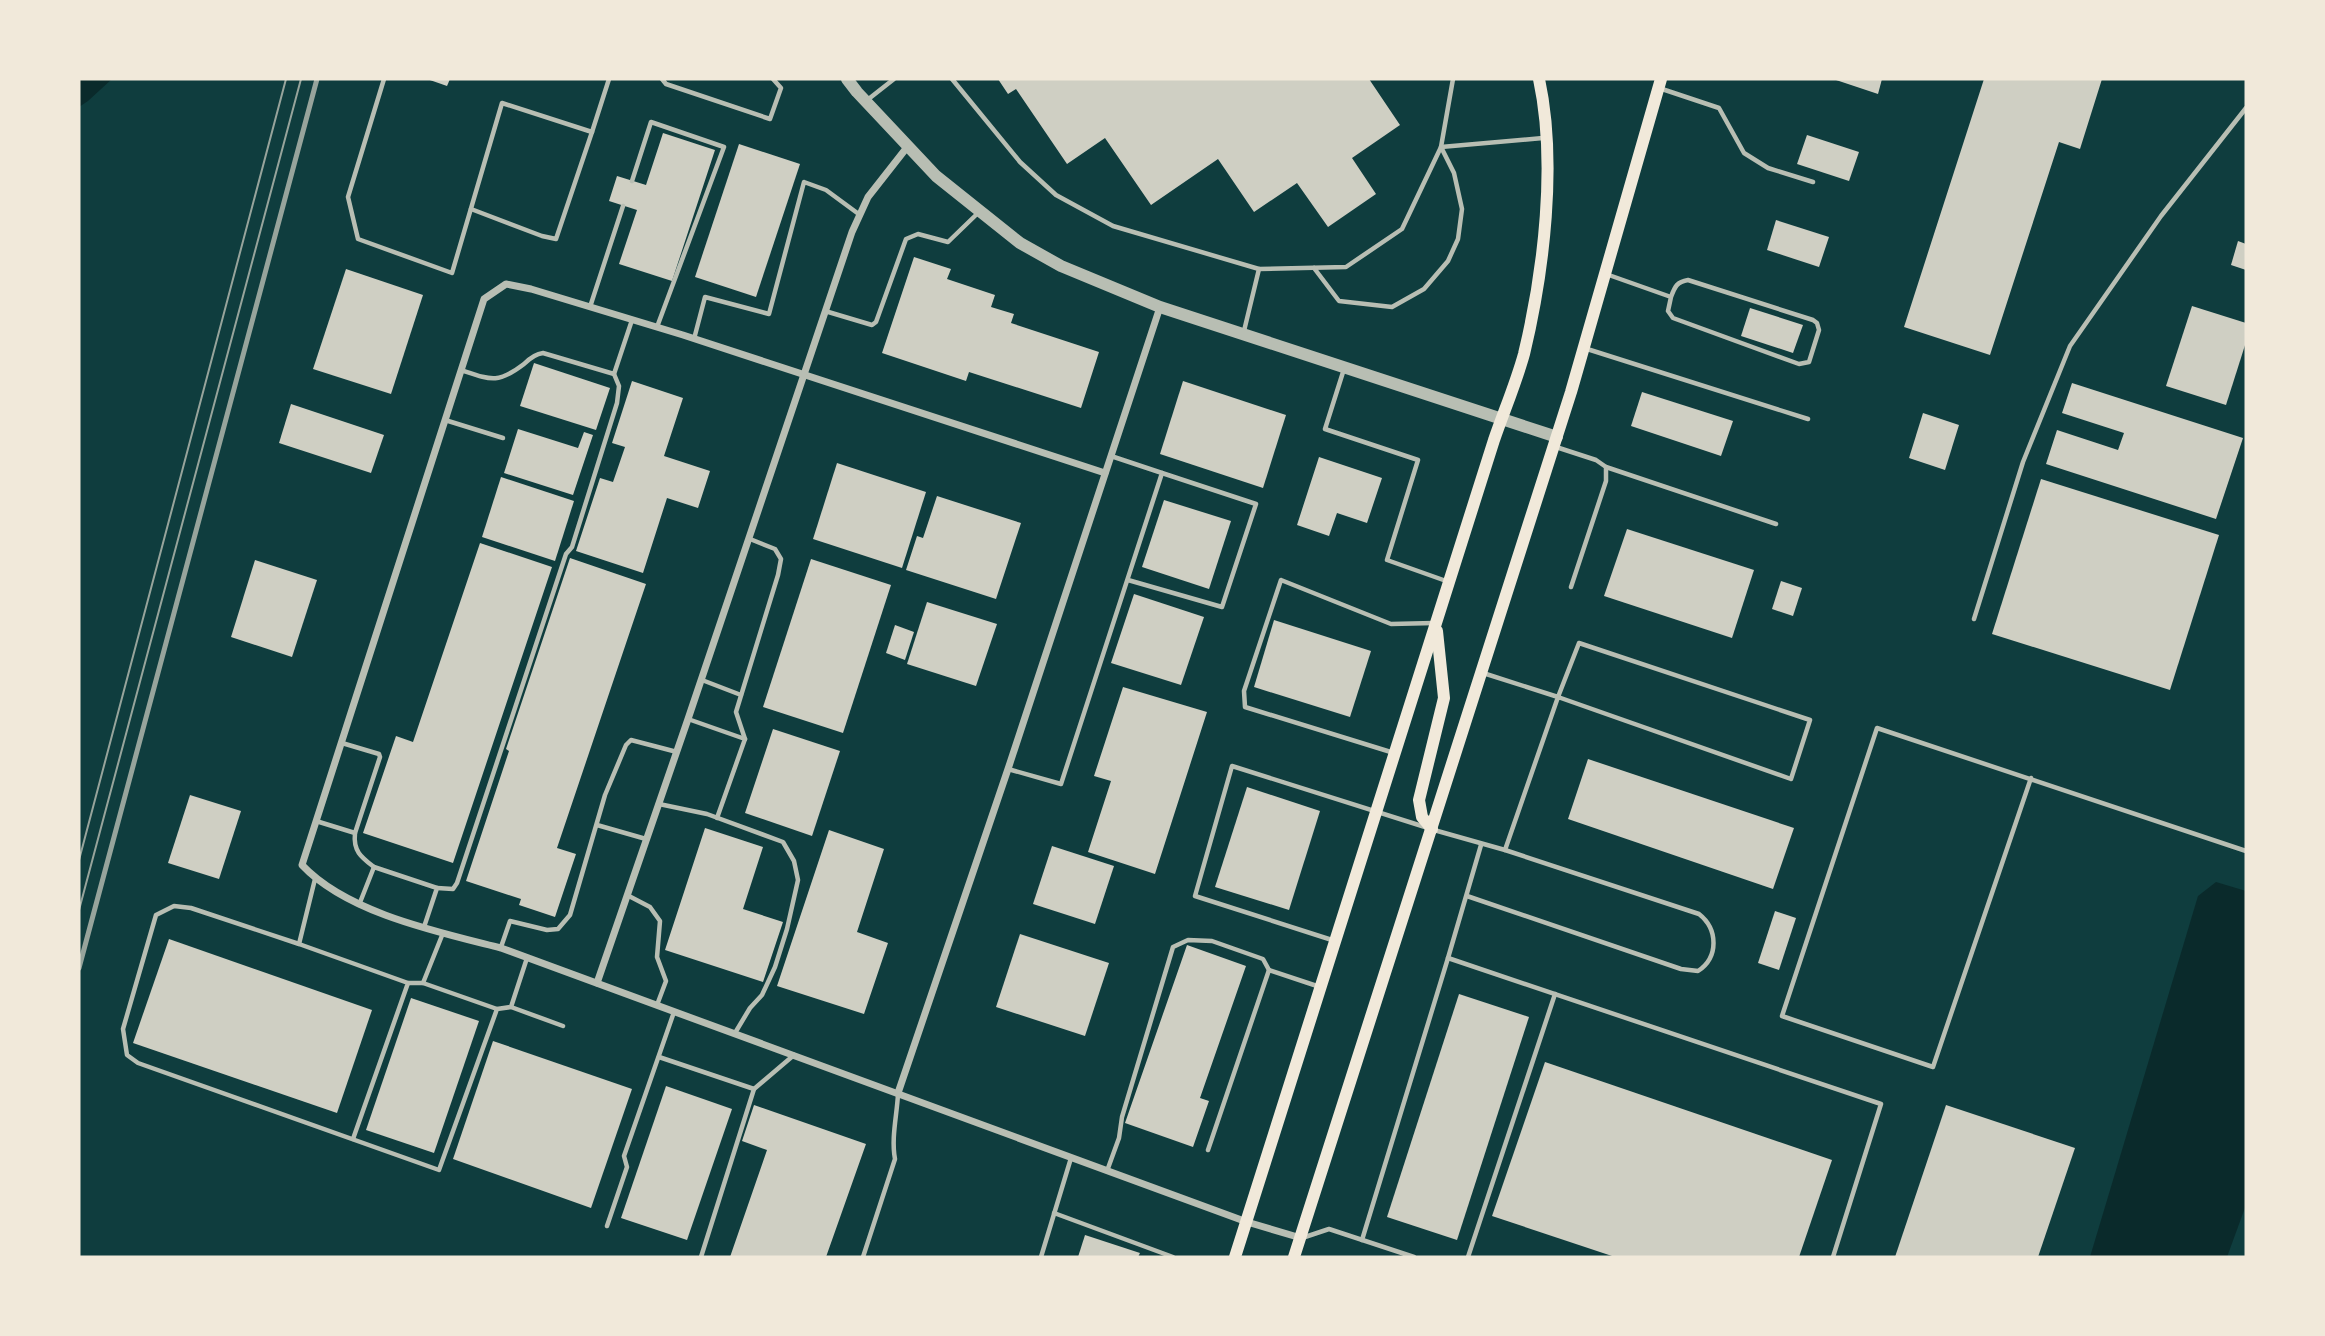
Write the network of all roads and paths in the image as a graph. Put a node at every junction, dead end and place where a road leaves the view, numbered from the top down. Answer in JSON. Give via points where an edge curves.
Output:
{"nodes":[{"id":1,"x":384,"y":79,"type":"edge"},
{"id":2,"x":609,"y":79,"type":"edge"},
{"id":3,"x":662,"y":79,"type":"edge"},
{"id":4,"x":773,"y":79,"type":"edge"},
{"id":5,"x":847,"y":79,"type":"edge"},
{"id":6,"x":894,"y":79,"type":"edge"},
{"id":7,"x":952,"y":79,"type":"edge"},
{"id":8,"x":1453,"y":79,"type":"edge"},
{"id":9,"x":1539,"y":79,"type":"edge"},
{"id":10,"x":1659,"y":83,"type":"edge"},
{"id":11,"x":866,"y":102,"type":"junction"},
{"id":12,"x":2246,"y":108,"type":"edge"},
{"id":13,"x":593,"y":132,"type":"junction"},
{"id":14,"x":1546,"y":138,"type":"junction"},
{"id":15,"x":908,"y":146,"type":"junction"},
{"id":16,"x":1441,"y":147,"type":"junction"},
{"id":17,"x":632,"y":181,"type":"dead end"},
{"id":18,"x":1813,"y":183,"type":"dead end"},
{"id":19,"x":623,"y":206,"type":"dead end"},
{"id":20,"x":471,"y":209,"type":"junction"},
{"id":21,"x":980,"y":211,"type":"junction"},
{"id":22,"x":860,"y":215,"type":"junction"},
{"id":23,"x":1314,"y":268,"type":"junction"},
{"id":24,"x":1259,"y":269,"type":"junction"},
{"id":25,"x":1605,"y":274,"type":"junction"},
{"id":26,"x":1671,"y":297,"type":"junction"},
{"id":27,"x":590,"y":307,"type":"junction"},
{"id":28,"x":1160,"y":307,"type":"junction"},
{"id":29,"x":824,"y":311,"type":"junction"},
{"id":30,"x":632,"y":320,"type":"junction"},
{"id":31,"x":657,"y":327,"type":"junction"},
{"id":32,"x":1242,"y":335,"type":"junction"},
{"id":33,"x":694,"y":339,"type":"junction"},
{"id":34,"x":1584,"y":348,"type":"junction"},
{"id":35,"x":1344,"y":368,"type":"junction"},
{"id":36,"x":461,"y":370,"type":"junction"},
{"id":37,"x":614,"y":374,"type":"junction"},
{"id":38,"x":802,"y":375,"type":"junction"},
{"id":39,"x":445,"y":419,"type":"junction"},
{"id":40,"x":1501,"y":419,"type":"junction"},
{"id":41,"x":1808,"y":419,"type":"dead end"},
{"id":42,"x":503,"y":438,"type":"dead end"},
{"id":43,"x":1555,"y":442,"type":"junction"},
{"id":44,"x":1111,"y":456,"type":"junction"},
{"id":45,"x":1606,"y":467,"type":"junction"},
{"id":46,"x":1105,"y":473,"type":"junction"},
{"id":47,"x":1161,"y":473,"type":"junction"},
{"id":48,"x":1776,"y":524,"type":"dead end"},
{"id":49,"x":748,"y":538,"type":"junction"},
{"id":50,"x":1128,"y":580,"type":"junction"},
{"id":51,"x":1449,"y":582,"type":"junction"},
{"id":52,"x":1571,"y":587,"type":"dead end"},
{"id":53,"x":1974,"y":619,"type":"dead end"},
{"id":54,"x":1436,"y":624,"type":"junction"},
{"id":55,"x":1482,"y":673,"type":"junction"},
{"id":56,"x":701,"y":680,"type":"junction"},
{"id":57,"x":741,"y":695,"type":"junction"},
{"id":58,"x":1558,"y":697,"type":"junction"},
{"id":59,"x":688,"y":719,"type":"junction"},
{"id":60,"x":745,"y":739,"type":"junction"},
{"id":61,"x":341,"y":742,"type":"junction"},
{"id":62,"x":677,"y":752,"type":"junction"},
{"id":63,"x":1395,"y":753,"type":"junction"},
{"id":64,"x":1008,"y":769,"type":"junction"},
{"id":65,"x":2031,"y":778,"type":"junction"},
{"id":66,"x":659,"y":803,"type":"junction"},
{"id":67,"x":1377,"y":813,"type":"junction"},
{"id":68,"x":717,"y":818,"type":"junction"},
{"id":69,"x":316,"y":821,"type":"junction"},
{"id":70,"x":597,"y":825,"type":"junction"},
{"id":71,"x":1432,"y":830,"type":"junction"},
{"id":72,"x":355,"y":833,"type":"junction"},
{"id":73,"x":646,"y":839,"type":"junction"},
{"id":74,"x":1481,"y":845,"type":"junction"},
{"id":75,"x":1505,"y":850,"type":"junction"},
{"id":76,"x":2246,"y":851,"type":"edge"},
{"id":77,"x":374,"y":867,"type":"junction"},
{"id":78,"x":315,"y":879,"type":"junction"},
{"id":79,"x":437,"y":888,"type":"junction"},
{"id":80,"x":627,"y":895,"type":"junction"},
{"id":81,"x":1467,"y":896,"type":"junction"},
{"id":82,"x":359,"y":905,"type":"junction"},
{"id":83,"x":424,"y":927,"type":"junction"},
{"id":84,"x":443,"y":933,"type":"junction"},
{"id":85,"x":1336,"y":941,"type":"junction"},
{"id":86,"x":299,"y":944,"type":"junction"},
{"id":87,"x":501,"y":948,"type":"junction"},
{"id":88,"x":527,"y":958,"type":"junction"},
{"id":89,"x":1448,"y":958,"type":"junction"},
{"id":90,"x":1269,"y":970,"type":"junction"},
{"id":91,"x":597,"y":982,"type":"junction"},
{"id":92,"x":408,"y":983,"type":"junction"},
{"id":93,"x":423,"y":983,"type":"junction"},
{"id":94,"x":1321,"y":988,"type":"junction"},
{"id":95,"x":1555,"y":994,"type":"junction"},
{"id":96,"x":657,"y":1005,"type":"junction"},
{"id":97,"x":511,"y":1007,"type":"junction"},
{"id":98,"x":497,"y":1009,"type":"junction"},
{"id":99,"x":675,"y":1011,"type":"junction"},
{"id":100,"x":563,"y":1026,"type":"dead end"},
{"id":101,"x":735,"y":1033,"type":"junction"},
{"id":102,"x":794,"y":1055,"type":"junction"},
{"id":103,"x":659,"y":1057,"type":"junction"},
{"id":104,"x":754,"y":1088,"type":"junction"},
{"id":105,"x":898,"y":1093,"type":"junction"},
{"id":106,"x":353,"y":1139,"type":"junction"},
{"id":107,"x":1208,"y":1150,"type":"dead end"},
{"id":108,"x":1071,"y":1157,"type":"junction"},
{"id":109,"x":1107,"y":1171,"type":"junction"},
{"id":110,"x":1054,"y":1213,"type":"junction"},
{"id":111,"x":1247,"y":1223,"type":"junction"},
{"id":112,"x":607,"y":1226,"type":"dead end"},
{"id":113,"x":1301,"y":1238,"type":"junction"},
{"id":114,"x":1362,"y":1240,"type":"junction"},
{"id":115,"x":701,"y":1257,"type":"edge"},
{"id":116,"x":863,"y":1257,"type":"edge"},
{"id":117,"x":1041,"y":1257,"type":"edge"},
{"id":118,"x":1173,"y":1257,"type":"edge"},
{"id":119,"x":1235,"y":1257,"type":"edge"},
{"id":120,"x":1294,"y":1257,"type":"edge"},
{"id":121,"x":1414,"y":1257,"type":"edge"},
{"id":122,"x":1468,"y":1257,"type":"edge"},
{"id":123,"x":1833,"y":1257,"type":"edge"}],
"edges":[{"from":1,"to":20,"type":"lane","via":[[348,197],[358,239],[452,273]]},
{"from":2,"to":13,"type":"lane"},
{"from":3,"to":4,"type":"lane","via":[[770,119],[780,88]]},
{"from":5,"to":11,"type":"street"},
{"from":6,"to":11,"type":"lane"},
{"from":7,"to":24,"type":"lane","via":[[1020,162],[1056,195],[1112,226]]},
{"from":8,"to":16,"type":"lane"},
{"from":9,"to":14,"type":"main road"},
{"from":10,"to":18,"type":"lane","via":[[1719,108],[1744,153],[1768,168]]},
{"from":10,"to":25,"type":"main road"},
{"from":11,"to":15,"type":"street"},
{"from":12,"to":53,"type":"lane","via":[[2161,216],[2070,346],[2023,462]]},
{"from":13,"to":20,"type":"lane","via":[[556,239]]},
{"from":13,"to":20,"type":"lane","via":[[502,103]]},
{"from":14,"to":16,"type":"lane"},
{"from":14,"to":40,"type":"main road","via":[[1546,210],[1532,310],[1524,355]]},
{"from":15,"to":21,"type":"street","via":[[936,176]]},
{"from":15,"to":22,"type":"street","via":[[868,197]]},
{"from":16,"to":23,"type":"lane","via":[[1402,229],[1346,267]]},
{"from":16,"to":23,"type":"lane","via":[[1454,173],[1462,209],[1458,239],[1448,261],[1424,289],[1392,307],[1339,301]]},
{"from":17,"to":31,"type":"lane","via":[[650,122],[724,147]]},
{"from":19,"to":27,"type":"lane"},
{"from":21,"to":28,"type":"street","via":[[1060,267]]},
{"from":21,"to":29,"type":"lane","via":[[948,242],[918,234],[906,239],[872,326]]},
{"from":22,"to":29,"type":"street"},
{"from":22,"to":33,"type":"lane","via":[[826,190],[804,183],[769,314],[705,297]]},
{"from":23,"to":24,"type":"lane"},
{"from":24,"to":32,"type":"lane"},
{"from":25,"to":26,"type":"lane"},
{"from":25,"to":34,"type":"main road"},
{"from":26,"to":26,"type":"lane","via":[[1668,310],[1673,318],[1799,364],[1809,362],[1819,330],[1813,320],[1688,280],[1680,281]]},
{"from":27,"to":30,"type":"street"},
{"from":27,"to":36,"type":"street","via":[[506,284],[484,299]]},
{"from":28,"to":32,"type":"street"},
{"from":28,"to":44,"type":"street"},
{"from":29,"to":38,"type":"street"},
{"from":30,"to":31,"type":"street"},
{"from":30,"to":37,"type":"lane"},
{"from":31,"to":33,"type":"street"},
{"from":32,"to":35,"type":"street"},
{"from":33,"to":38,"type":"street"},
{"from":34,"to":41,"type":"lane"},
{"from":34,"to":43,"type":"main road"},
{"from":35,"to":40,"type":"street"},
{"from":35,"to":51,"type":"lane","via":[[1325,429],[1418,460],[1387,560]]},
{"from":36,"to":37,"type":"lane","via":[[501,379],[543,353]]},
{"from":36,"to":39,"type":"street"},
{"from":37,"to":79,"type":"lane","via":[[620,386],[617,403],[457,883],[453,889]]},
{"from":38,"to":46,"type":"street"},
{"from":38,"to":49,"type":"street"},
{"from":39,"to":42,"type":"lane"},
{"from":39,"to":61,"type":"street"},
{"from":40,"to":43,"type":"street"},
{"from":40,"to":51,"type":"main road"},
{"from":43,"to":45,"type":"lane"},
{"from":43,"to":55,"type":"main road"},
{"from":44,"to":46,"type":"street"},
{"from":44,"to":47,"type":"lane"},
{"from":45,"to":48,"type":"lane"},
{"from":45,"to":52,"type":"lane","via":[[1606,481]]},
{"from":46,"to":64,"type":"street"},
{"from":47,"to":50,"type":"lane"},
{"from":47,"to":50,"type":"lane","via":[[1256,504],[1222,607]]},
{"from":49,"to":56,"type":"street"},
{"from":49,"to":57,"type":"lane","via":[[775,549],[781,559]]},
{"from":50,"to":64,"type":"lane","via":[[1061,784]]},
{"from":51,"to":54,"type":"main road"},
{"from":54,"to":63,"type":"main road"},
{"from":54,"to":63,"type":"lane","via":[[1391,624],[1281,580],[1244,691],[1245,707]]},
{"from":54,"to":71,"type":"main road","via":[[1444,698],[1419,800],[1422,817]]},
{"from":55,"to":58,"type":"lane"},
{"from":55,"to":71,"type":"main road"},
{"from":56,"to":57,"type":"lane"},
{"from":56,"to":59,"type":"street"},
{"from":57,"to":60,"type":"lane","via":[[736,712]]},
{"from":58,"to":58,"type":"lane","via":[[1579,643],[1810,720],[1791,779]]},
{"from":58,"to":75,"type":"lane"},
{"from":59,"to":60,"type":"lane"},
{"from":59,"to":62,"type":"street"},
{"from":60,"to":68,"type":"lane"},
{"from":61,"to":69,"type":"street"},
{"from":61,"to":72,"type":"lane","via":[[380,757]]},
{"from":62,"to":66,"type":"street"},
{"from":62,"to":70,"type":"lane","via":[[631,740],[605,794]]},
{"from":63,"to":67,"type":"main road"},
{"from":64,"to":105,"type":"street"},
{"from":65,"to":65,"type":"lane","via":[[1877,728],[1782,1016],[1933,1067]]},
{"from":65,"to":76,"type":"lane"},
{"from":66,"to":68,"type":"lane"},
{"from":66,"to":73,"type":"street"},
{"from":67,"to":71,"type":"lane"},
{"from":67,"to":85,"type":"main road"},
{"from":67,"to":85,"type":"lane","via":[[1233,766],[1195,896]]},
{"from":68,"to":101,"type":"lane","via":[[783,842],[798,880],[775,967]]},
{"from":69,"to":72,"type":"lane"},
{"from":69,"to":78,"type":"street","via":[[302,865]]},
{"from":70,"to":73,"type":"lane"},
{"from":70,"to":87,"type":"lane","via":[[570,915],[558,929],[510,921]]},
{"from":71,"to":74,"type":"lane"},
{"from":71,"to":113,"type":"main road"},
{"from":72,"to":77,"type":"lane","via":[[356,850]]},
{"from":73,"to":80,"type":"street"},
{"from":74,"to":75,"type":"lane"},
{"from":74,"to":81,"type":"lane"},
{"from":75,"to":81,"type":"lane","via":[[1699,914],[1713,929],[1707,965],[1698,971],[1681,969]]},
{"from":77,"to":79,"type":"lane"},
{"from":77,"to":82,"type":"lane"},
{"from":78,"to":82,"type":"street"},
{"from":78,"to":86,"type":"lane"},
{"from":79,"to":83,"type":"lane"},
{"from":80,"to":91,"type":"street"},
{"from":80,"to":96,"type":"lane","via":[[650,907],[660,921],[657,957],[666,981]]},
{"from":81,"to":89,"type":"lane"},
{"from":82,"to":83,"type":"street"},
{"from":83,"to":84,"type":"street"},
{"from":84,"to":87,"type":"street"},
{"from":84,"to":93,"type":"lane"},
{"from":85,"to":94,"type":"main road"},
{"from":86,"to":92,"type":"lane"},
{"from":86,"to":106,"type":"lane","via":[[191,908],[174,906],[156,915],[122,1029],[127,1055],[138,1063]]},
{"from":87,"to":88,"type":"street"},
{"from":88,"to":91,"type":"street"},
{"from":88,"to":97,"type":"lane"},
{"from":89,"to":95,"type":"lane"},
{"from":89,"to":114,"type":"lane"},
{"from":90,"to":94,"type":"lane"},
{"from":90,"to":107,"type":"lane"},
{"from":90,"to":109,"type":"lane","via":[[1263,959],[1212,941],[1188,940],[1173,947]]},
{"from":91,"to":96,"type":"street"},
{"from":92,"to":93,"type":"lane"},
{"from":92,"to":106,"type":"lane"},
{"from":93,"to":98,"type":"lane"},
{"from":94,"to":111,"type":"main road"},
{"from":95,"to":122,"type":"lane"},
{"from":95,"to":123,"type":"lane","via":[[1881,1104]]},
{"from":96,"to":99,"type":"street"},
{"from":97,"to":98,"type":"lane"},
{"from":97,"to":100,"type":"lane"},
{"from":98,"to":106,"type":"lane","via":[[439,1170]]},
{"from":99,"to":101,"type":"street"},
{"from":99,"to":103,"type":"lane"},
{"from":101,"to":102,"type":"street"},
{"from":102,"to":104,"type":"lane"},
{"from":102,"to":105,"type":"street"},
{"from":103,"to":104,"type":"lane"},
{"from":103,"to":112,"type":"lane","via":[[624,1156],[627,1167]]},
{"from":104,"to":115,"type":"lane"},
{"from":105,"to":108,"type":"street"},
{"from":105,"to":116,"type":"lane","via":[[892,1144],[895,1159]]},
{"from":108,"to":109,"type":"street"},
{"from":108,"to":110,"type":"lane"},
{"from":109,"to":111,"type":"street"},
{"from":110,"to":117,"type":"lane"},
{"from":110,"to":118,"type":"lane"},
{"from":111,"to":113,"type":"street"},
{"from":111,"to":119,"type":"main road"},
{"from":113,"to":114,"type":"lane","via":[[1329,1229]]},
{"from":113,"to":120,"type":"main road"},
{"from":114,"to":121,"type":"lane"}]}
